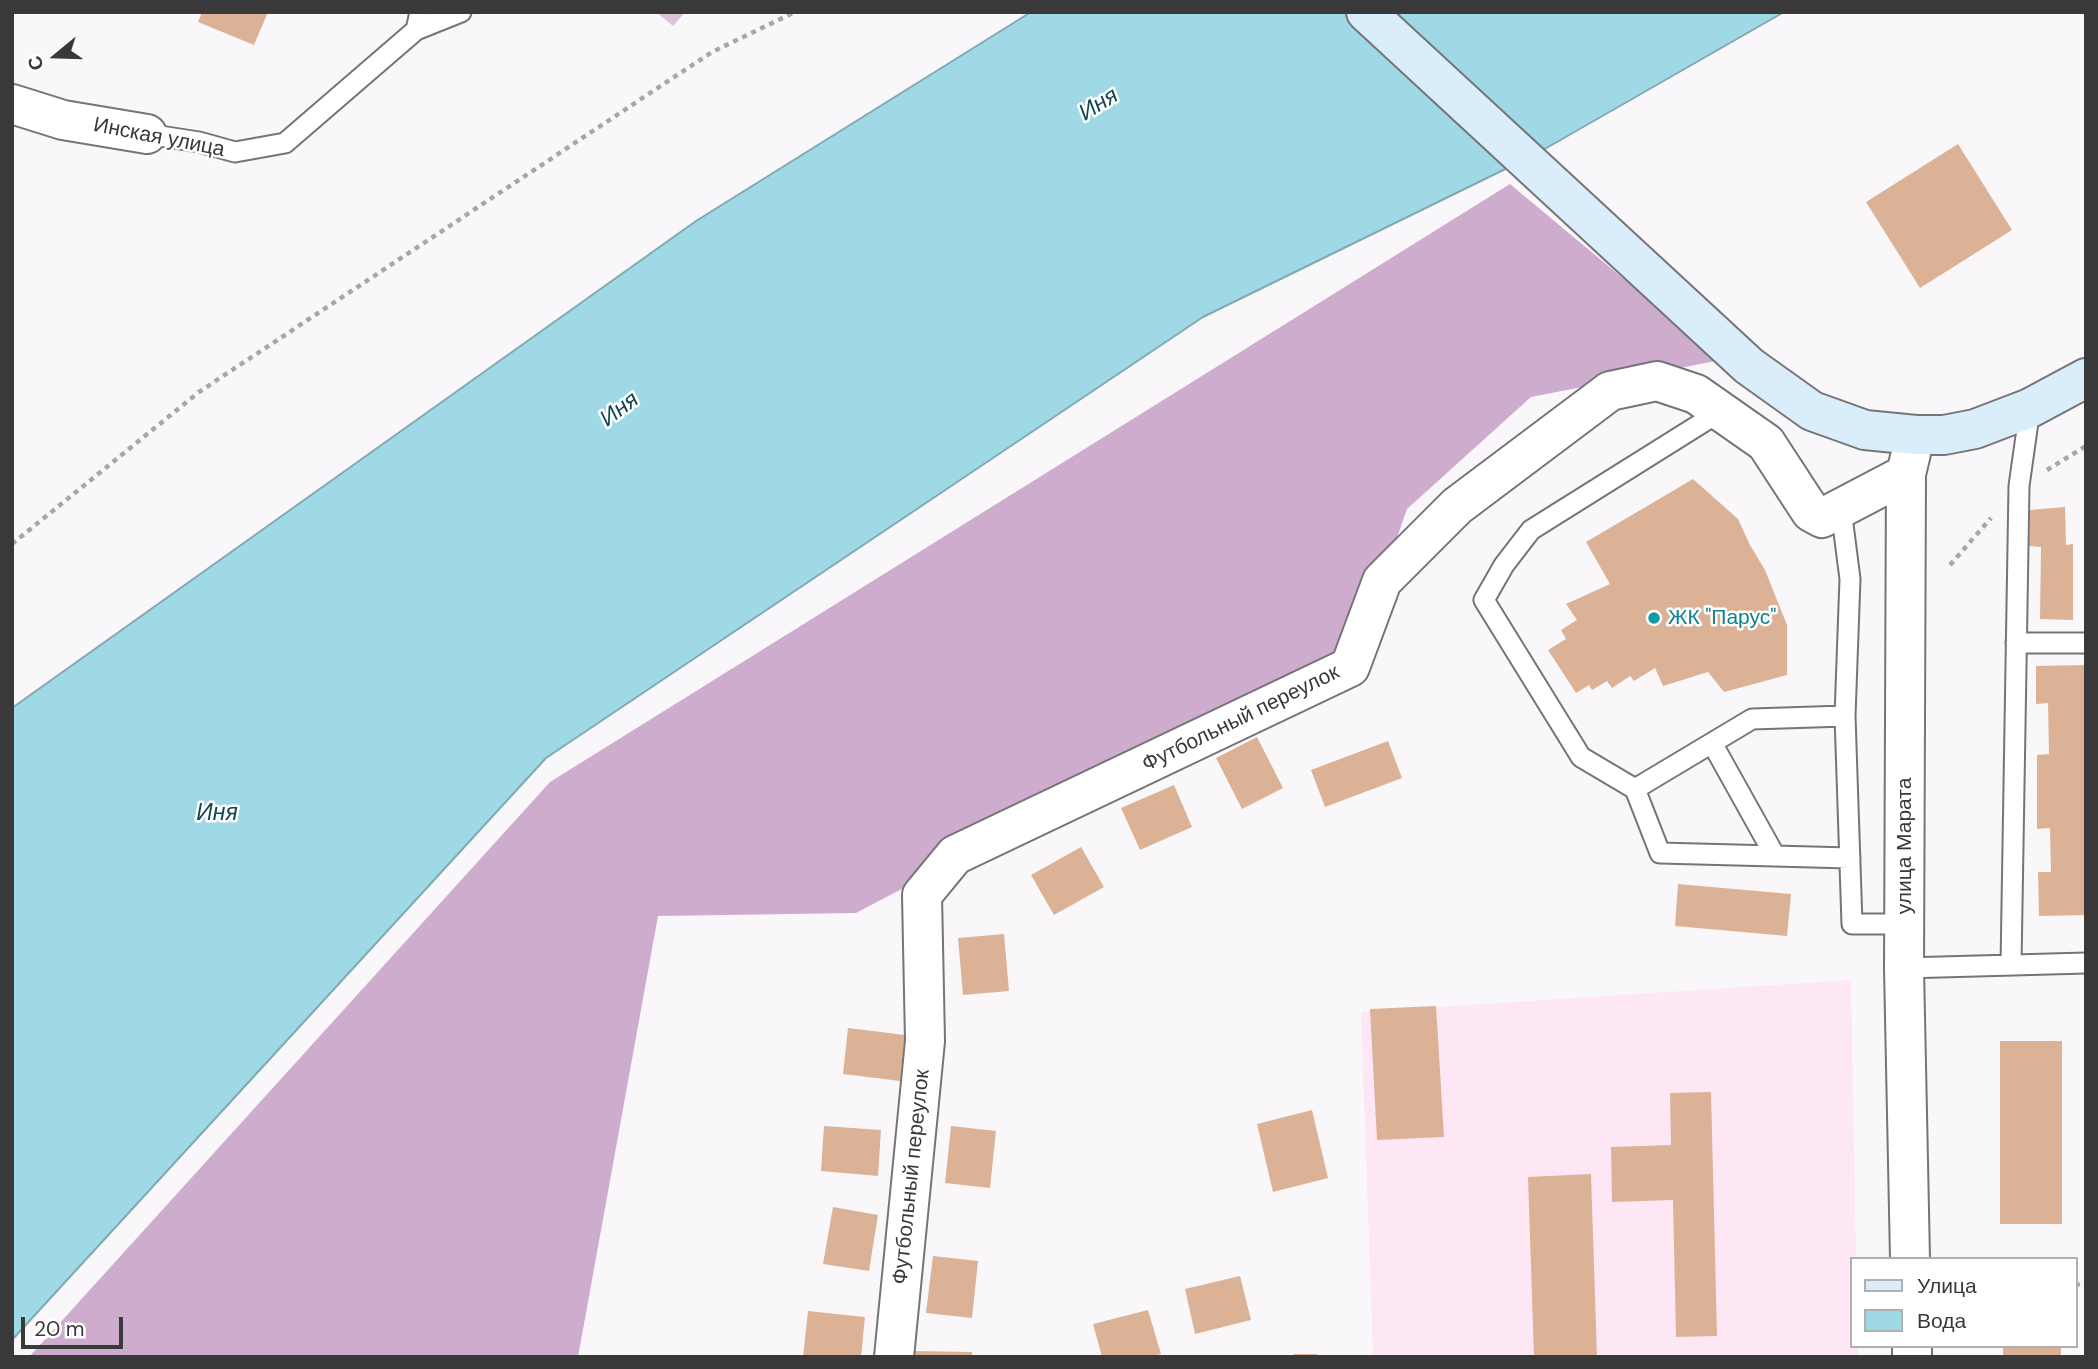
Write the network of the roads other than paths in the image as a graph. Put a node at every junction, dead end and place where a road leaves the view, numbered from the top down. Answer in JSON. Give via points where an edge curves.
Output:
{"nodes":[{"id":1,"x":461,"y":12,"type":"edge"},
{"id":2,"x":1366,"y":12,"type":"edge"},
{"id":3,"x":418,"y":21,"type":"edge"},
{"id":4,"x":12,"y":104,"type":"edge"},
{"id":5,"x":147,"y":134,"type":"joint"},
{"id":6,"x":2086,"y":378,"type":"edge"},
{"id":7,"x":2030,"y":408,"type":"junction"},
{"id":8,"x":1721,"y":411,"type":"junction"},
{"id":9,"x":1916,"y":435,"type":"junction"},
{"id":10,"x":1906,"y":474,"type":"junction"},
{"id":11,"x":1841,"y":509,"type":"junction"},
{"id":12,"x":2016,"y":643,"type":"junction"},
{"id":13,"x":2086,"y":643,"type":"edge"},
{"id":14,"x":1845,"y":716,"type":"junction"},
{"id":15,"x":1712,"y":743,"type":"junction"},
{"id":16,"x":1634,"y":789,"type":"junction"},
{"id":17,"x":1775,"y":856,"type":"junction"},
{"id":18,"x":1850,"y":858,"type":"junction"},
{"id":19,"x":1904,"y":924,"type":"junction"},
{"id":20,"x":2086,"y":963,"type":"edge"},
{"id":21,"x":2011,"y":965,"type":"junction"},
{"id":22,"x":1904,"y":968,"type":"junction"},
{"id":23,"x":1910,"y":1257,"type":"edge"},
{"id":24,"x":894,"y":1357,"type":"edge"}],
"edges":[{"from":1,"to":3,"type":"lane","name":"Инская улица"},
{"from":2,"to":9,"type":"main road","via":[[1749,366],[1812,411],[1865,430]]},
{"from":3,"to":5,"type":"lane","name":"Инская улица","via":[[285,143],[234,152]]},
{"from":4,"to":5,"type":"street","name":"Инская улица","via":[[63,120]]},
{"from":6,"to":7,"type":"main road"},
{"from":7,"to":9,"type":"main road","via":[[1975,429]]},
{"from":7,"to":12,"type":"lane","via":[[2019,486]]},
{"from":8,"to":11,"type":"street","name":"Футбольный переулок","via":[[1766,443],[1811,512],[1822,518]]},
{"from":8,"to":16,"type":"lane","via":[[1531,530],[1484,600],[1581,757]]},
{"from":8,"to":24,"type":"street","name":"Футбольный переулок","via":[[1696,394],[1657,382],[1610,391],[1457,506],[1382,581],[1350,667],[955,855],[922,895],[925,1041]]},
{"from":9,"to":10,"type":"street","name":"улица Марата"},
{"from":10,"to":11,"type":"street","name":"Футбольный переулок"},
{"from":10,"to":19,"type":"street","name":"улица Марата"},
{"from":11,"to":14,"type":"lane","via":[[1850,579]]},
{"from":12,"to":13,"type":"lane"},
{"from":12,"to":21,"type":"lane"},
{"from":14,"to":15,"type":"lane","via":[[1752,719]]},
{"from":14,"to":18,"type":"lane"},
{"from":15,"to":16,"type":"lane"},
{"from":15,"to":17,"type":"lane"},
{"from":16,"to":17,"type":"lane","via":[[1660,853]]},
{"from":17,"to":18,"type":"lane"},
{"from":18,"to":19,"type":"lane","via":[[1852,924]]},
{"from":19,"to":22,"type":"street","name":"улица Марата"},
{"from":20,"to":21,"type":"lane"},
{"from":21,"to":22,"type":"lane"},
{"from":22,"to":23,"type":"street","name":"улица Марата"}]}
